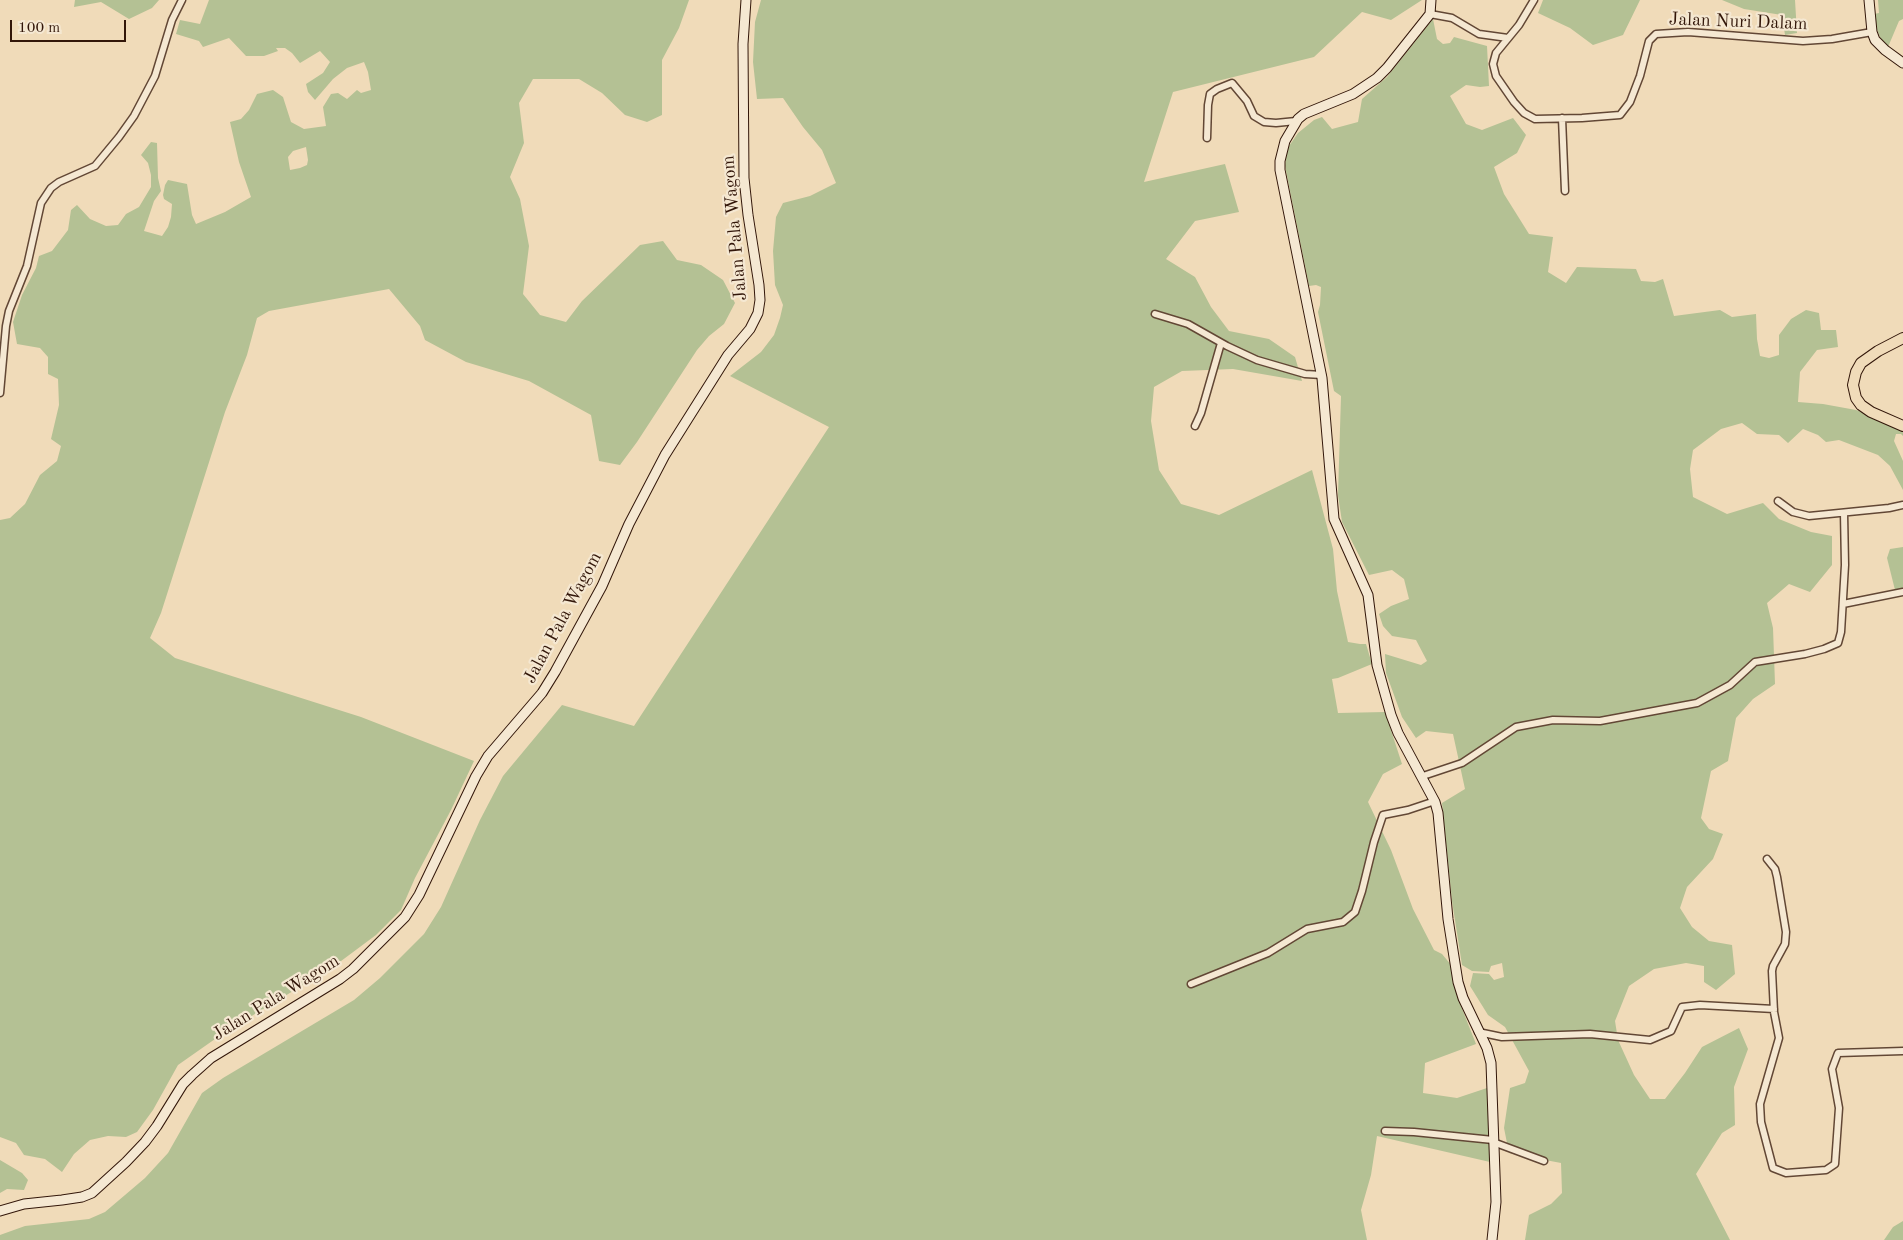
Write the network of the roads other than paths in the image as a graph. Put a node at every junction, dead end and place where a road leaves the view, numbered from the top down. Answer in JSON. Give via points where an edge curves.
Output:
{"nodes":[{"id":1,"x":182,"y":0,"type":"edge"},
{"id":2,"x":746,"y":0,"type":"edge"},
{"id":3,"x":1431,"y":0,"type":"edge"},
{"id":4,"x":1534,"y":0,"type":"edge"},
{"id":5,"x":1868,"y":0,"type":"edge"},
{"id":6,"x":1430,"y":14,"type":"junction"},
{"id":7,"x":1872,"y":32,"type":"junction"},
{"id":8,"x":1508,"y":38,"type":"junction"},
{"id":9,"x":1903,"y":63,"type":"edge"},
{"id":10,"x":1562,"y":118,"type":"junction"},
{"id":11,"x":1296,"y":121,"type":"junction"},
{"id":12,"x":1207,"y":138,"type":"dead end"},
{"id":13,"x":1565,"y":191,"type":"dead end"},
{"id":14,"x":1155,"y":314,"type":"dead end"},
{"id":15,"x":1903,"y":338,"type":"edge"},
{"id":16,"x":1221,"y":343,"type":"junction"},
{"id":17,"x":1322,"y":375,"type":"junction"},
{"id":18,"x":0,"y":393,"type":"edge"},
{"id":19,"x":1195,"y":426,"type":"dead end"},
{"id":20,"x":1903,"y":426,"type":"edge"},
{"id":21,"x":1778,"y":501,"type":"dead end"},
{"id":22,"x":1903,"y":504,"type":"edge"},
{"id":23,"x":1844,"y":513,"type":"junction"},
{"id":24,"x":1903,"y":592,"type":"edge"},
{"id":25,"x":1843,"y":604,"type":"junction"},
{"id":26,"x":1423,"y":776,"type":"junction"},
{"id":27,"x":1435,"y":801,"type":"junction"},
{"id":28,"x":1767,"y":859,"type":"dead end"},
{"id":29,"x":1191,"y":984,"type":"dead end"},
{"id":30,"x":1774,"y":1009,"type":"junction"},
{"id":31,"x":1478,"y":1032,"type":"junction"},
{"id":32,"x":1903,"y":1051,"type":"edge"},
{"id":33,"x":1385,"y":1131,"type":"dead end"},
{"id":34,"x":1493,"y":1141,"type":"junction"},
{"id":35,"x":1544,"y":1161,"type":"dead end"},
{"id":36,"x":0,"y":1211,"type":"edge"},
{"id":37,"x":1492,"y":1240,"type":"edge"}],
"edges":[{"from":1,"to":18,"type":"street","via":[[172,20],[155,76],[134,116],[98,163],[59,182],[41,203],[27,266],[8,311]]},
{"from":2,"to":36,"type":"main road","name":"Jalan Pala Wagom","via":[[743,44],[744,178],[759,285],[758,313],[665,455],[629,524],[602,586],[555,672],[542,693],[494,748],[476,776],[416,900],[405,917],[353,969],[211,1058],[192,1074],[145,1142],[92,1192],[82,1197],[24,1204]]},
{"from":3,"to":6,"type":"main road"},
{"from":4,"to":8,"type":"street","name":"Jalan Nuri Dalam"},
{"from":5,"to":7,"type":"main road"},
{"from":6,"to":8,"type":"street","via":[[1452,18],[1479,34]]},
{"from":6,"to":11,"type":"main road","via":[[1377,78],[1353,94],[1304,114]]},
{"from":7,"to":9,"type":"main road","via":[[1880,45]]},
{"from":7,"to":10,"type":"street","name":"Jalan Nuri Dalam","via":[[1803,41],[1688,32],[1656,34],[1649,41],[1630,102],[1620,115]]},
{"from":8,"to":10,"type":"street","name":"Jalan Nuri Dalam","via":[[1493,59],[1496,76],[1528,116],[1535,119]]},
{"from":10,"to":13,"type":"street"},
{"from":11,"to":12,"type":"street","via":[[1264,122],[1254,116],[1232,83],[1210,94]]},
{"from":11,"to":17,"type":"main road","via":[[1285,141],[1280,170]]},
{"from":14,"to":16,"type":"street","via":[[1188,324]]},
{"from":15,"to":20,"type":"main road","via":[[1861,363],[1853,385],[1861,405]]},
{"from":16,"to":17,"type":"street","via":[[1257,360],[1305,374]]},
{"from":16,"to":19,"type":"street"},
{"from":17,"to":26,"type":"main road","via":[[1334,519],[1368,595],[1377,665],[1391,715]]},
{"from":21,"to":23,"type":"street","via":[[1793,512],[1804,515]]},
{"from":22,"to":23,"type":"street"},
{"from":23,"to":25,"type":"street"},
{"from":24,"to":25,"type":"street"},
{"from":25,"to":26,"type":"street","via":[[1838,643],[1804,654],[1755,662],[1730,685],[1697,703],[1600,721],[1553,720],[1516,727],[1462,763]]},
{"from":26,"to":27,"type":"main road"},
{"from":27,"to":29,"type":"street","via":[[1383,815],[1355,912],[1343,922],[1307,929],[1268,952]]},
{"from":27,"to":31,"type":"main road","via":[[1455,965],[1463,998]]},
{"from":28,"to":30,"type":"street","via":[[1775,869],[1786,932],[1784,947],[1773,967]]},
{"from":30,"to":31,"type":"street","via":[[1700,1004],[1682,1007],[1671,1031],[1650,1040],[1590,1034],[1502,1037]]},
{"from":30,"to":32,"type":"street","via":[[1779,1038],[1760,1111],[1771,1165],[1782,1173],[1826,1170],[1835,1164],[1839,1108],[1832,1069],[1837,1054]]},
{"from":31,"to":34,"type":"main road","via":[[1491,1063]]},
{"from":33,"to":34,"type":"street"},
{"from":34,"to":35,"type":"street"},
{"from":34,"to":37,"type":"main road","via":[[1496,1202]]}]}
